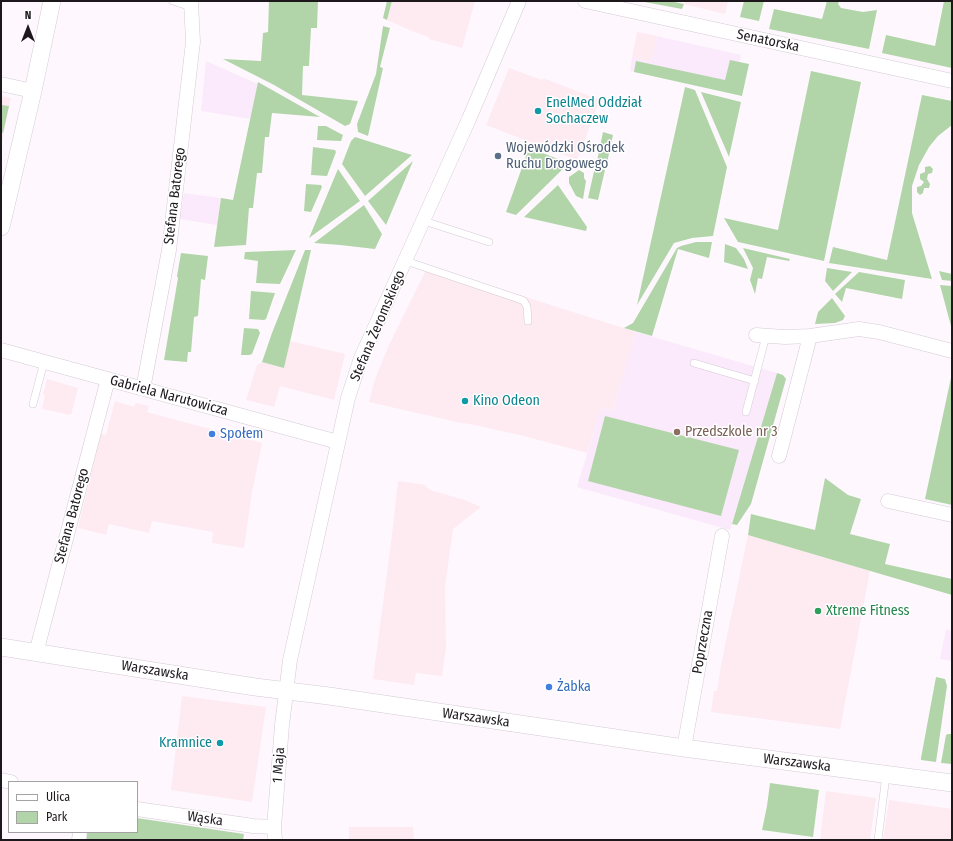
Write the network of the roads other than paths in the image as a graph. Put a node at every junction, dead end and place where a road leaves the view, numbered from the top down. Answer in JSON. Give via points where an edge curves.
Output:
{"nodes":[{"id":1,"x":52,"y":1,"type":"edge"},
{"id":2,"x":173,"y":1,"type":"edge"},
{"id":3,"x":518,"y":1,"type":"edge"},
{"id":4,"x":585,"y":1,"type":"edge"},
{"id":5,"x":606,"y":3,"type":"edge"},
{"id":6,"x":191,"y":4,"type":"edge"},
{"id":7,"x":952,"y":81,"type":"edge"},
{"id":8,"x":1,"y":84,"type":"edge"},
{"id":9,"x":33,"y":91,"type":"junction"},
{"id":10,"x":424,"y":221,"type":"junction"},
{"id":11,"x":1,"y":226,"type":"edge"},
{"id":12,"x":489,"y":242,"type":"dead end"},
{"id":13,"x":406,"y":261,"type":"junction"},
{"id":14,"x":528,"y":321,"type":"dead end"},
{"id":15,"x":761,"y":336,"type":"joint"},
{"id":16,"x":810,"y":336,"type":"junction"},
{"id":17,"x":1,"y":350,"type":"edge"},
{"id":18,"x":952,"y":351,"type":"edge"},
{"id":19,"x":44,"y":362,"type":"junction"},
{"id":20,"x":694,"y":362,"type":"dead end"},
{"id":21,"x":108,"y":380,"type":"junction"},
{"id":22,"x":755,"y":381,"type":"junction"},
{"id":23,"x":143,"y":388,"type":"junction"},
{"id":24,"x":33,"y":404,"type":"dead end"},
{"id":25,"x":746,"y":412,"type":"dead end"},
{"id":26,"x":338,"y":442,"type":"junction"},
{"id":27,"x":779,"y":456,"type":"dead end"},
{"id":28,"x":888,"y":501,"type":"dead end"},
{"id":29,"x":952,"y":515,"type":"edge"},
{"id":30,"x":722,"y":536,"type":"dead end"},
{"id":31,"x":1,"y":647,"type":"edge"},
{"id":32,"x":36,"y":653,"type":"junction"},
{"id":33,"x":285,"y":690,"type":"junction"},
{"id":34,"x":684,"y":748,"type":"junction"},
{"id":35,"x":886,"y":774,"type":"junction"},
{"id":36,"x":952,"y":783,"type":"edge"},
{"id":37,"x":138,"y":810,"type":"edge"},
{"id":38,"x":274,"y":833,"type":"edge"},
{"id":39,"x":878,"y":840,"type":"edge"}],
"edges":[{"from":1,"to":9,"type":"street"},
{"from":2,"to":6,"type":"lane"},
{"from":3,"to":10,"type":"street","name":"Stefana Żeromskiego"},
{"from":4,"to":5,"type":"street","name":"Senatorska"},
{"from":5,"to":7,"type":"street","name":"Senatorska"},
{"from":6,"to":23,"type":"street","name":"Stefana Batorego","via":[[193,42],[169,250]]},
{"from":8,"to":9,"type":"street"},
{"from":9,"to":11,"type":"street"},
{"from":10,"to":12,"type":"lane"},
{"from":10,"to":13,"type":"street","name":"Stefana Żeromskiego"},
{"from":13,"to":14,"type":"lane","via":[[519,299],[527,307]]},
{"from":13,"to":26,"type":"street","name":"Stefana Żeromskiego","via":[[361,358]]},
{"from":15,"to":16,"type":"street"},
{"from":15,"to":22,"type":"lane"},
{"from":16,"to":18,"type":"street","via":[[858,329]]},
{"from":16,"to":27,"type":"street"},
{"from":17,"to":19,"type":"street","name":"Gabriela Narutowicza"},
{"from":19,"to":21,"type":"street","name":"Gabriela Narutowicza"},
{"from":19,"to":24,"type":"lane"},
{"from":20,"to":22,"type":"lane"},
{"from":21,"to":23,"type":"street","name":"Gabriela Narutowicza"},
{"from":21,"to":32,"type":"street","name":"Stefana Batorego"},
{"from":22,"to":25,"type":"lane"},
{"from":23,"to":26,"type":"street","name":"Gabriela Narutowicza"},
{"from":26,"to":33,"type":"street","name":"Stefana Żeromskiego"},
{"from":28,"to":29,"type":"street"},
{"from":30,"to":34,"type":"street","name":"Poprzeczna"},
{"from":31,"to":32,"type":"street","name":"Warszawska"},
{"from":32,"to":33,"type":"street","name":"Warszawska"},
{"from":33,"to":34,"type":"street","name":"Warszawska"},
{"from":33,"to":38,"type":"street","name":"1 Maja"},
{"from":34,"to":35,"type":"street","name":"Warszawska"},
{"from":35,"to":36,"type":"street","name":"Warszawska"},
{"from":35,"to":39,"type":"lane"},
{"from":37,"to":38,"type":"street","name":"Wąska","via":[[253,826]]}]}
